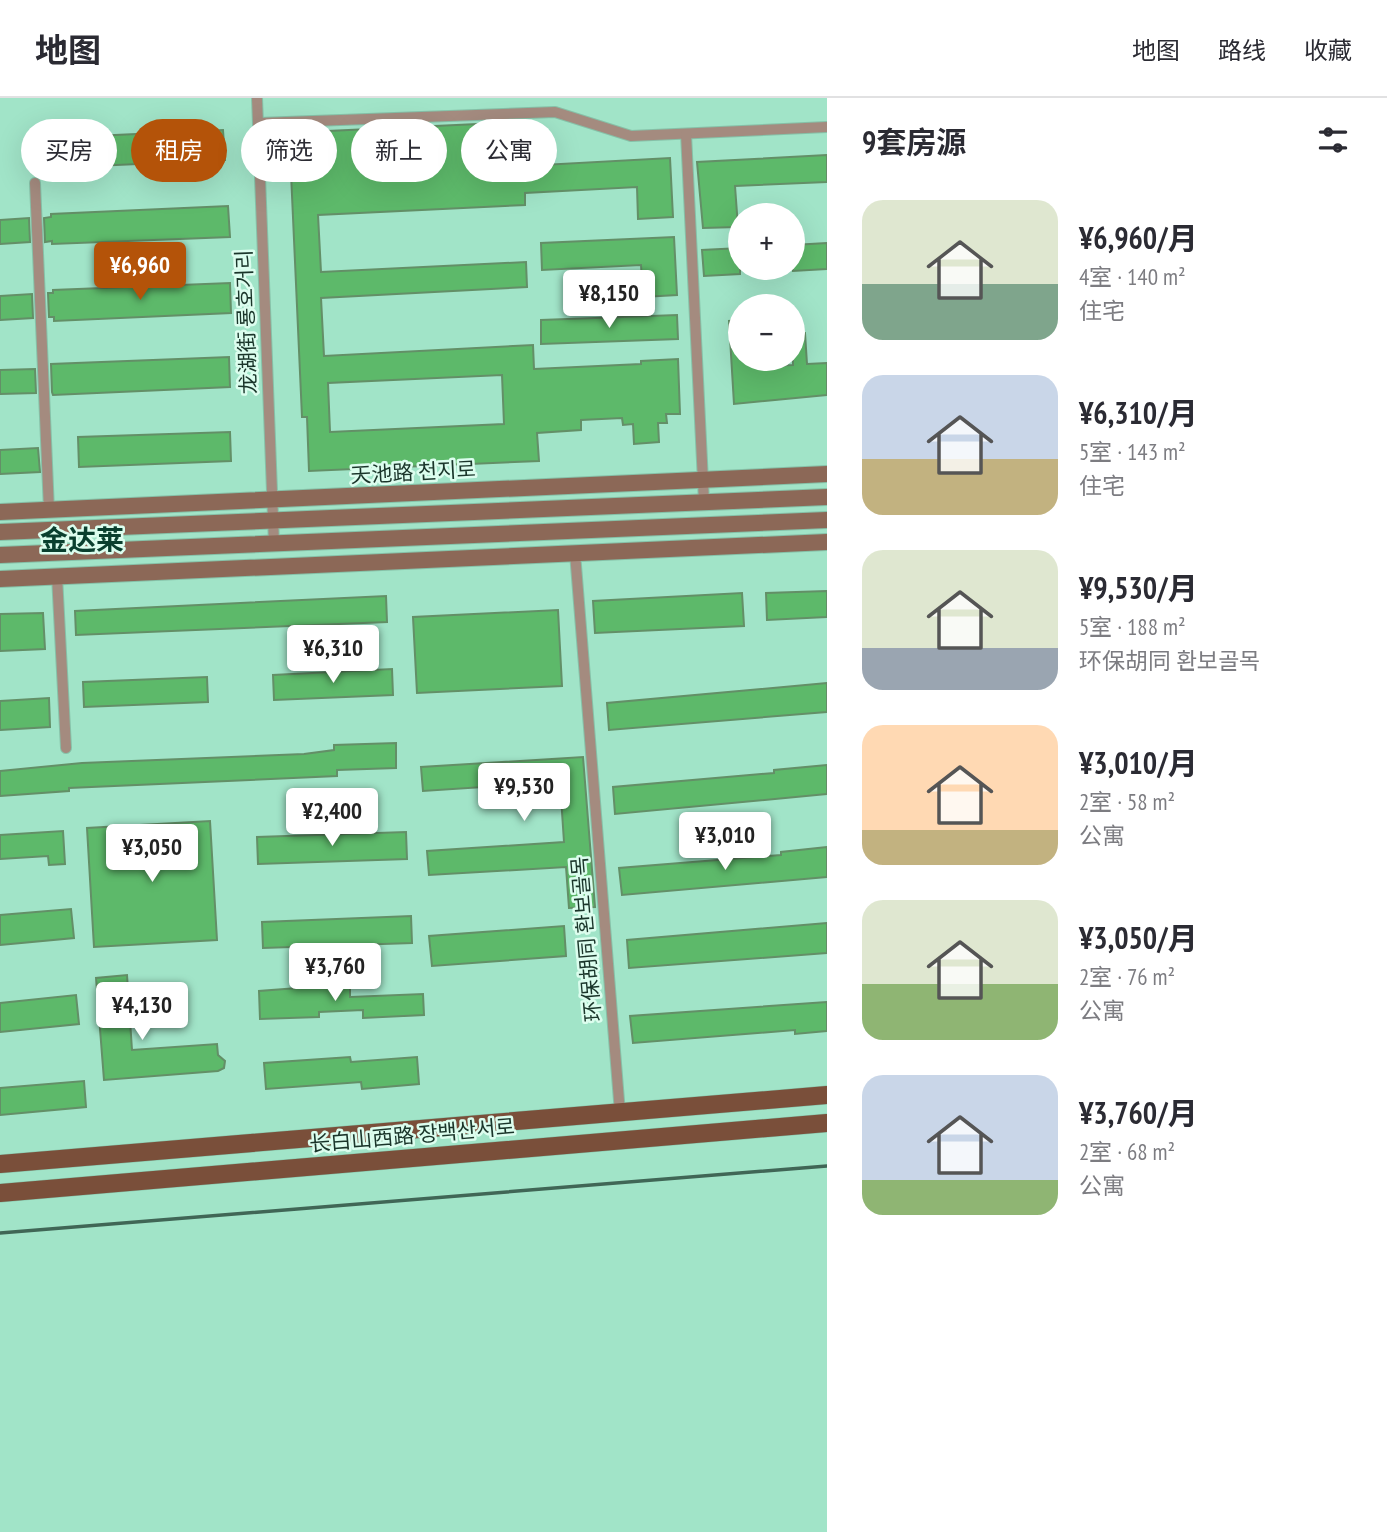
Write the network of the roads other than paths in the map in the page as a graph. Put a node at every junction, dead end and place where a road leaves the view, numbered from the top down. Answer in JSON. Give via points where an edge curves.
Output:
{"nodes":[{"id":1,"x":257,"y":98,"type":"edge"},
{"id":2,"x":259,"y":119,"type":"edge"},
{"id":3,"x":337,"y":120,"type":"edge"},
{"id":4,"x":827,"y":127,"type":"edge"},
{"id":5,"x":687,"y":134,"type":"junction"},
{"id":6,"x":261,"y":182,"type":"edge"},
{"id":7,"x":36,"y":183,"type":"dead end"},
{"id":8,"x":827,"y":474,"type":"edge"},
{"id":9,"x":702,"y":480,"type":"junction"},
{"id":10,"x":827,"y":497,"type":"edge"},
{"id":11,"x":271,"y":500,"type":"junction"},
{"id":12,"x":704,"y":502,"type":"junction"},
{"id":13,"x":49,"y":510,"type":"junction"},
{"id":14,"x":0,"y":512,"type":"edge"},
{"id":15,"x":827,"y":520,"type":"edge"},
{"id":16,"x":272,"y":521,"type":"junction"},
{"id":17,"x":0,"y":532,"type":"edge"},
{"id":18,"x":827,"y":542,"type":"edge"},
{"id":19,"x":274,"y":544,"type":"junction"},
{"id":20,"x":575,"y":553,"type":"junction"},
{"id":21,"x":0,"y":555,"type":"edge"},
{"id":22,"x":57,"y":576,"type":"junction"},
{"id":23,"x":0,"y":579,"type":"edge"},
{"id":24,"x":66,"y":748,"type":"dead end"},
{"id":25,"x":827,"y":1096,"type":"edge"},
{"id":26,"x":620,"y":1113,"type":"junction"},
{"id":27,"x":827,"y":1123,"type":"edge"},
{"id":28,"x":0,"y":1164,"type":"edge"},
{"id":29,"x":0,"y":1193,"type":"edge"}],
"edges":[{"from":1,"to":2,"type":"street","name":"龙湖街 룡호거리"},
{"from":3,"to":5,"type":"street","via":[[555,111],[631,136]]},
{"from":4,"to":5,"type":"street"},
{"from":5,"to":9,"type":"street"},
{"from":6,"to":11,"type":"street","name":"龙湖街 룡호거리"},
{"from":7,"to":13,"type":"street"},
{"from":8,"to":9,"type":"street","name":"天池路 천지로"},
{"from":9,"to":11,"type":"street","name":"天池路 천지로"},
{"from":9,"to":12,"type":"street"},
{"from":10,"to":12,"type":"street","name":"天池路 천지로"},
{"from":11,"to":13,"type":"street","name":"天池路 천지로"},
{"from":11,"to":16,"type":"street","name":"龙湖街 룡호거리"},
{"from":12,"to":16,"type":"street","name":"天池路 천지로"},
{"from":13,"to":14,"type":"street","name":"天池路 천지로"},
{"from":15,"to":19,"type":"street"},
{"from":16,"to":17,"type":"street","name":"天池路 천지로"},
{"from":16,"to":19,"type":"street","name":"龙湖街 룡호거리"},
{"from":18,"to":20,"type":"street"},
{"from":19,"to":21,"type":"street"},
{"from":20,"to":22,"type":"street"},
{"from":20,"to":26,"type":"street","name":"环保胡同 환보골목"},
{"from":22,"to":23,"type":"street"},
{"from":22,"to":24,"type":"street"},
{"from":25,"to":26,"type":"main road","name":"长白山西路 장백산서로"},
{"from":26,"to":28,"type":"main road","name":"长白山西路 장백산서로"},
{"from":27,"to":29,"type":"main road","name":"长白山西路 장백산서로"}]}
